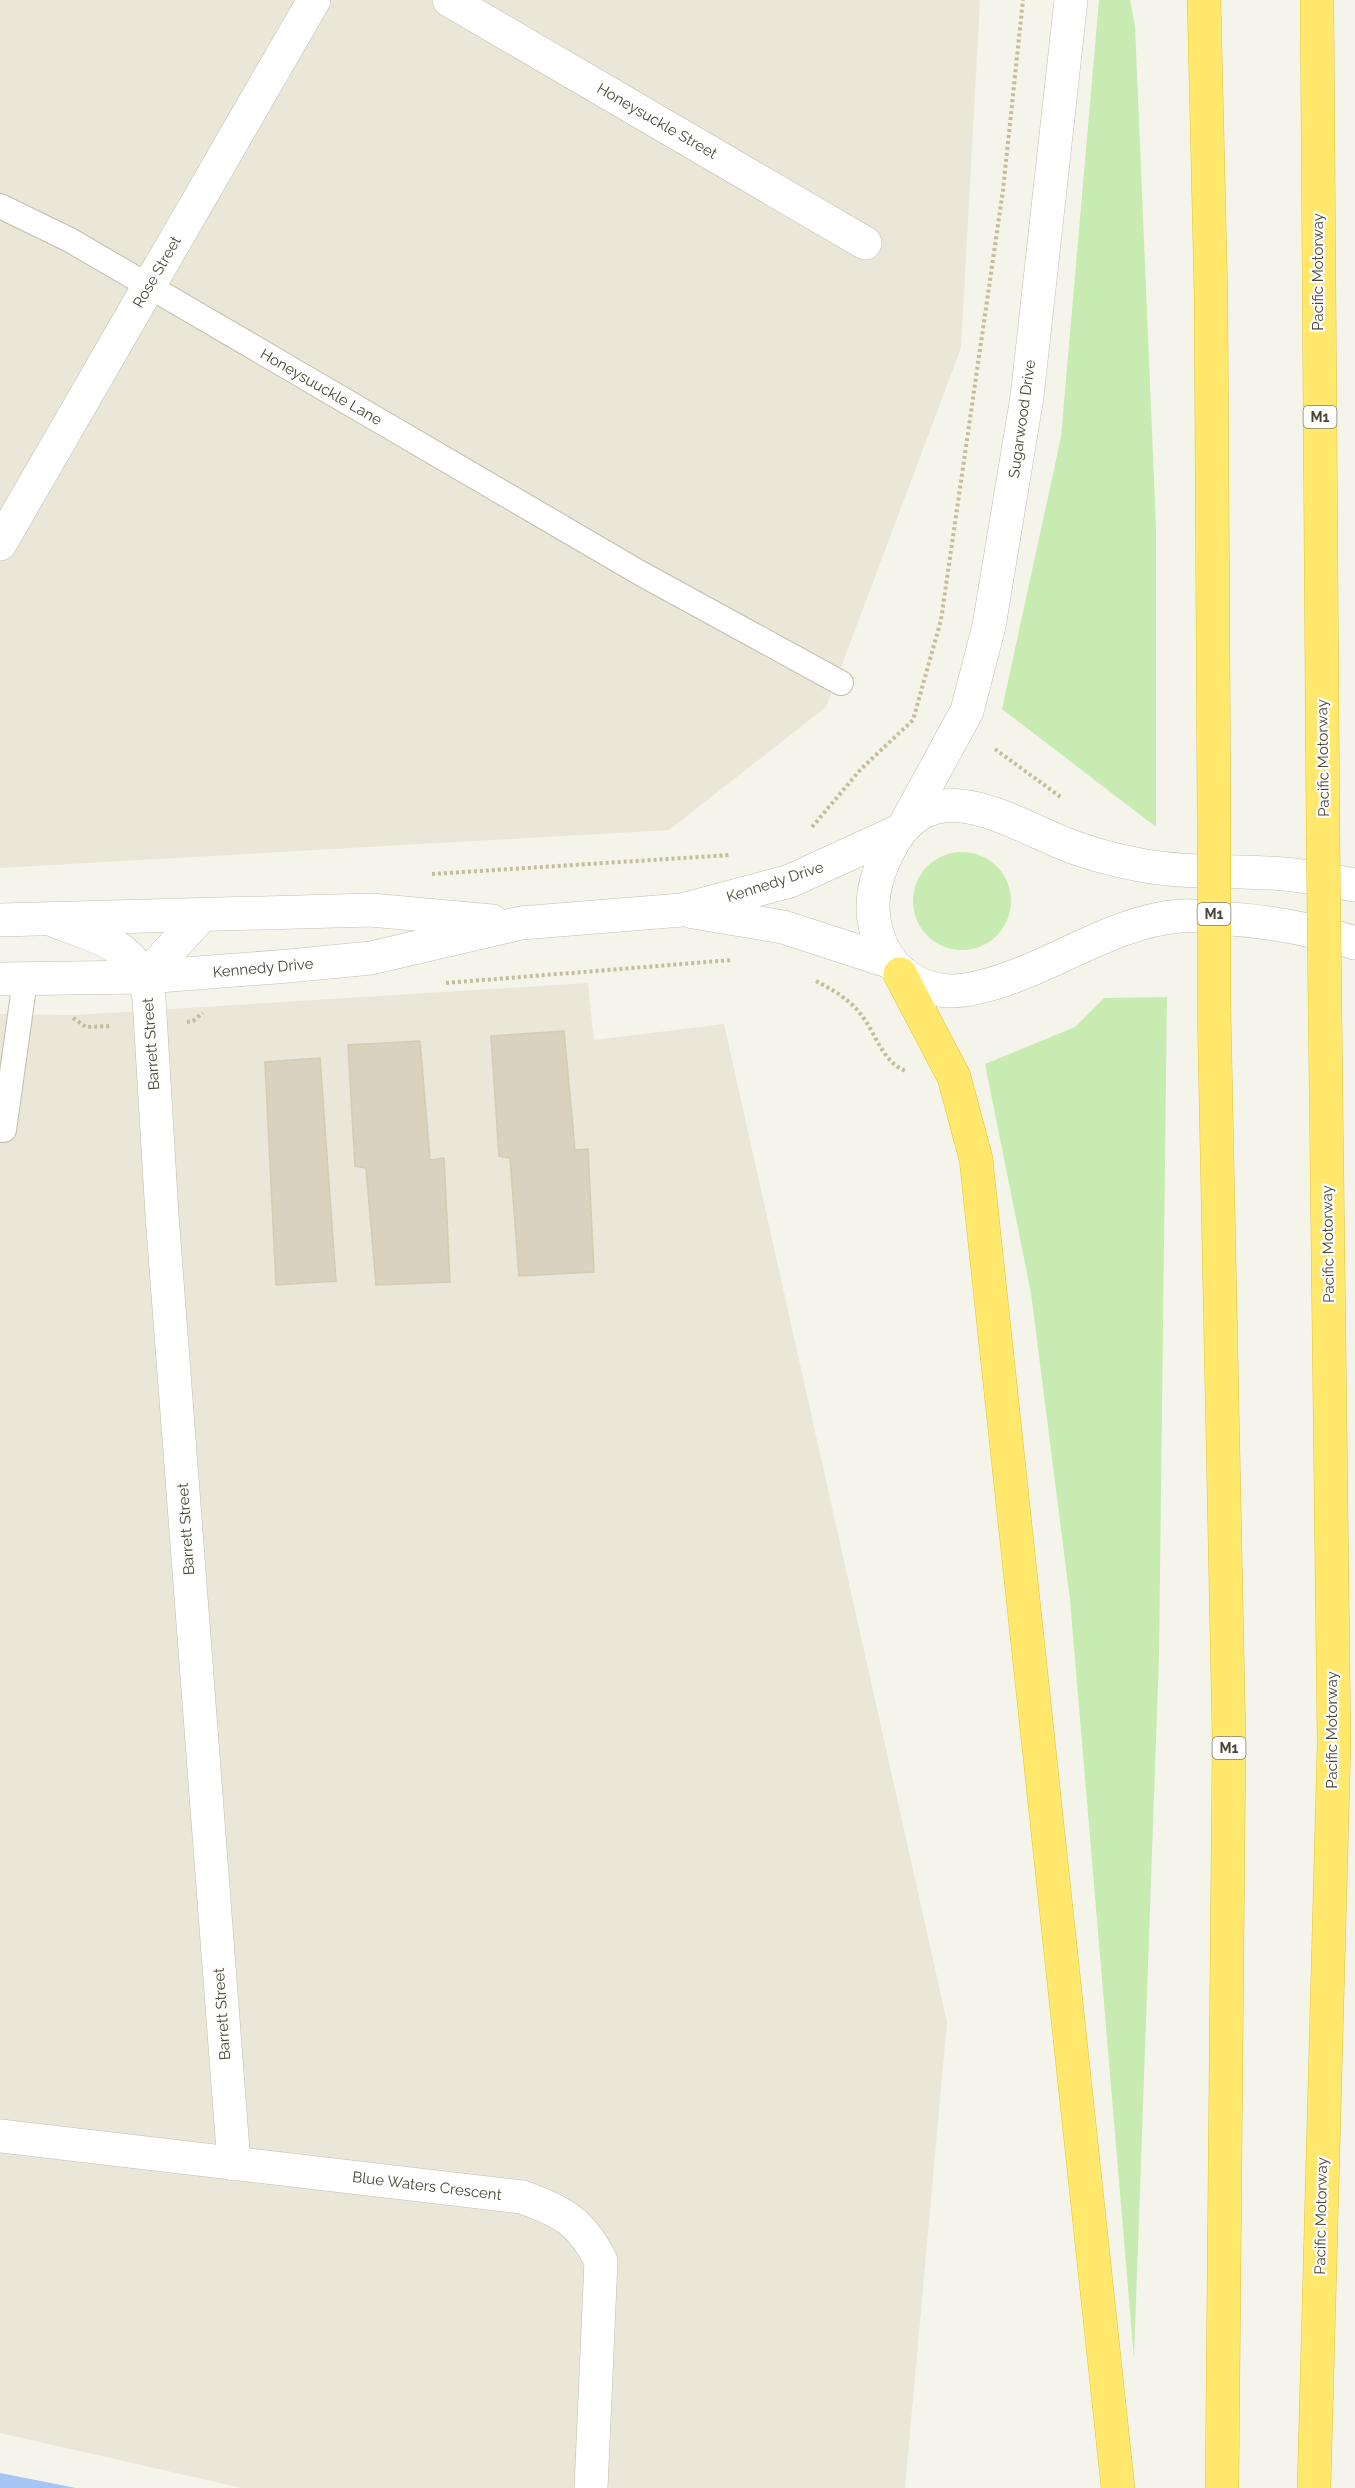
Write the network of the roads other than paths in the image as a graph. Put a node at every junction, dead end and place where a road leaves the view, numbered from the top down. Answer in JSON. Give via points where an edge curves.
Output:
{"nodes":[{"id":1,"x":314,"y":0,"type":"edge"},
{"id":2,"x":449,"y":0,"type":"edge"},
{"id":3,"x":1071,"y":0,"type":"edge"},
{"id":4,"x":1204,"y":0,"type":"edge"},
{"id":5,"x":1317,"y":0,"type":"edge"},
{"id":6,"x":0,"y":206,"type":"edge"},
{"id":7,"x":865,"y":243,"type":"dead end"},
{"id":8,"x":148,"y":288,"type":"junction"},
{"id":9,"x":0,"y":544,"type":"edge"},
{"id":10,"x":841,"y":683,"type":"dead end"},
{"id":11,"x":902,"y":827,"type":"junction"},
{"id":12,"x":1355,"y":885,"type":"edge"},
{"id":13,"x":682,"y":910,"type":"junction"},
{"id":14,"x":201,"y":916,"type":"junction"},
{"id":15,"x":50,"y":919,"type":"junction"},
{"id":16,"x":0,"y":920,"type":"edge"},
{"id":17,"x":521,"y":923,"type":"junction"},
{"id":18,"x":1355,"y":943,"type":"edge"},
{"id":19,"x":894,"y":967,"type":"junction"},
{"id":20,"x":145,"y":977,"type":"junction"},
{"id":21,"x":12,"y":980,"type":"edge"},
{"id":22,"x":0,"y":1130,"type":"edge"},
{"id":23,"x":0,"y":2136,"type":"edge"},
{"id":24,"x":234,"y":2164,"type":"junction"},
{"id":25,"x":591,"y":2488,"type":"edge"},
{"id":26,"x":1118,"y":2488,"type":"edge"},
{"id":27,"x":1222,"y":2488,"type":"edge"},
{"id":28,"x":1314,"y":2488,"type":"edge"}],
"edges":[{"from":1,"to":8,"type":"street","name":"Rose Street"},
{"from":2,"to":7,"type":"street","name":"Honeysuckle Street"},
{"from":3,"to":11,"type":"street","name":"Sugarwood Drive","via":[[1027,397],[989,626],[967,711]]},
{"from":4,"to":27,"type":"highway","number":"M1","bridge":true,"via":[[1211,297],[1214,1007],[1229,1740]]},
{"from":5,"to":28,"type":"highway","name":"Pacific Motorway","number":"M1","bridge":true,"via":[[1334,1743]]},
{"from":6,"to":8,"type":"lane","name":"Honeysuuckle Lane","via":[[70,240]]},
{"from":8,"to":9,"type":"street","name":"Rose Street"},
{"from":8,"to":10,"type":"lane","name":"Honeysuuckle Lane","via":[[640,573]]},
{"from":11,"to":12,"type":"street","name":"Kennedy Drive","via":[[935,808],[963,806],[997,814],[1063,843],[1139,865],[1186,871],[1284,874]]},
{"from":11,"to":13,"type":"street","name":"Kennedy Drive","via":[[841,860],[790,881]]},
{"from":11,"to":19,"type":"street","name":"Sugarwood Drive","via":[[874,887],[874,925]]},
{"from":13,"to":17,"type":"street","name":"Kennedy Drive"},
{"from":13,"to":19,"type":"street","name":"Kennedy Drive","via":[[783,927]]},
{"from":14,"to":15,"type":"street","name":"Kennedy Drive"},
{"from":14,"to":17,"type":"street","name":"Kennedy Drive","via":[[371,910]]},
{"from":14,"to":20,"type":"street","name":"Barrett Street"},
{"from":15,"to":16,"type":"street","name":"Kennedy Drive"},
{"from":15,"to":20,"type":"street","via":[[128,953]]},
{"from":17,"to":20,"type":"street","name":"Kennedy Drive","via":[[371,958]]},
{"from":18,"to":19,"type":"street","name":"Kennedy Drive","via":[[1300,927],[1257,920],[1180,916],[1121,930],[1037,967],[966,990],[931,987]]},
{"from":19,"to":26,"type":"highway","via":[[954,1077],[976,1160]]},
{"from":20,"to":21,"type":"street","name":"Kennedy Drive"},
{"from":20,"to":24,"type":"street","name":"Barrett Street"},
{"from":21,"to":22,"type":"lane","via":[[4,1130]]},
{"from":23,"to":24,"type":"street","name":"Blue Waters Crescent"},
{"from":24,"to":25,"type":"street","name":"Blue Waters Crescent","via":[[522,2197],[560,2211],[577,2223],[601,2261]]}]}
